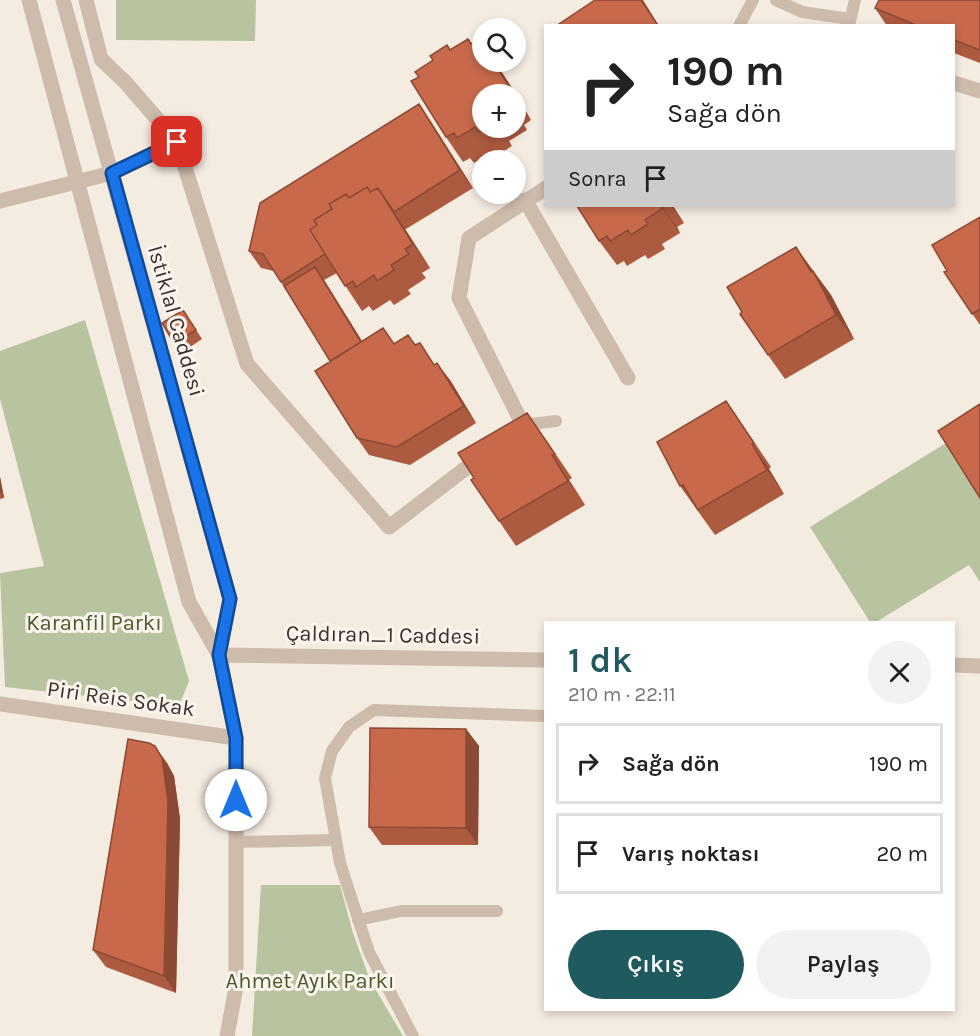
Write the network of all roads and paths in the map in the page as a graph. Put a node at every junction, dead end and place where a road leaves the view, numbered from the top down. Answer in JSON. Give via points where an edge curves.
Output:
{"nodes":[{"id":1,"x":29,"y":0,"type":"edge"},
{"id":2,"x":63,"y":0,"type":"edge"},
{"id":3,"x":86,"y":0,"type":"edge"},
{"id":4,"x":753,"y":0,"type":"edge"},
{"id":5,"x":776,"y":0,"type":"edge"},
{"id":6,"x":855,"y":0,"type":"edge"},
{"id":7,"x":850,"y":22,"type":"edge"},
{"id":8,"x":740,"y":24,"type":"edge"},
{"id":9,"x":955,"y":83,"type":"edge"},
{"id":10,"x":980,"y":91,"type":"edge"},
{"id":11,"x":177,"y":142,"type":"junction"},
{"id":12,"x":112,"y":173,"type":"junction"},
{"id":13,"x":77,"y":180,"type":"junction"},
{"id":14,"x":544,"y":189,"type":"edge"},
{"id":15,"x":526,"y":199,"type":"edge"},
{"id":16,"x":0,"y":201,"type":"edge"},
{"id":17,"x":526,"y":202,"type":"edge"},
{"id":18,"x":519,"y":204,"type":"edge"},
{"id":19,"x":628,"y":378,"type":"dead end"},
{"id":20,"x":556,"y":421,"type":"dead end"},
{"id":21,"x":523,"y":425,"type":"junction"},
{"id":22,"x":219,"y":655,"type":"junction"},
{"id":23,"x":544,"y":660,"type":"edge"},
{"id":24,"x":955,"y":665,"type":"edge"},
{"id":25,"x":980,"y":666,"type":"edge"},
{"id":26,"x":0,"y":704,"type":"edge"},
{"id":27,"x":544,"y":716,"type":"edge"},
{"id":28,"x":236,"y":738,"type":"junction"},
{"id":29,"x":336,"y":840,"type":"junction"},
{"id":30,"x":236,"y":842,"type":"junction"},
{"id":31,"x":497,"y":912,"type":"dead end"},
{"id":32,"x":358,"y":920,"type":"junction"},
{"id":33,"x":227,"y":1036,"type":"edge"},
{"id":34,"x":413,"y":1036,"type":"edge"}],
"edges":[{"from":1,"to":13,"type":"street","name":"İstiklal Caddesi"},
{"from":2,"to":12,"type":"street","name":"İstiklal Caddesi"},
{"from":3,"to":11,"type":"street","via":[[100,59],[126,82]]},
{"from":4,"to":8,"type":"lane"},
{"from":5,"to":7,"type":"lane","via":[[802,12]]},
{"from":6,"to":7,"type":"lane"},
{"from":9,"to":10,"type":"street"},
{"from":11,"to":12,"type":"street"},
{"from":11,"to":21,"type":"street","via":[[247,364],[389,527]]},
{"from":12,"to":13,"type":"street"},
{"from":12,"to":22,"type":"street","name":"İstiklal Caddesi","via":[[230,599]]},
{"from":13,"to":16,"type":"street"},
{"from":13,"to":22,"type":"street","name":"İstiklal Caddesi","via":[[189,602]]},
{"from":14,"to":15,"type":"street"},
{"from":17,"to":19,"type":"street"},
{"from":18,"to":21,"type":"street","via":[[469,238],[459,298]]},
{"from":20,"to":21,"type":"lane"},
{"from":22,"to":23,"type":"street","name":"Çaldıran_1 Caddesi"},
{"from":22,"to":28,"type":"street","name":"İstiklal Caddesi"},
{"from":24,"to":25,"type":"street"},
{"from":26,"to":28,"type":"street","name":"Piri Reis Sokak"},
{"from":27,"to":29,"type":"lane","via":[[374,710],[361,717],[339,739],[327,764],[325,778]]},
{"from":28,"to":30,"type":"street","name":"İstiklal Caddesi"},
{"from":29,"to":30,"type":"lane"},
{"from":29,"to":32,"type":"lane"},
{"from":30,"to":33,"type":"street","name":"İstiklal Caddesi","via":[[236,987]]},
{"from":31,"to":32,"type":"lane","via":[[401,911]]},
{"from":32,"to":34,"type":"lane","via":[[383,983]]}]}
